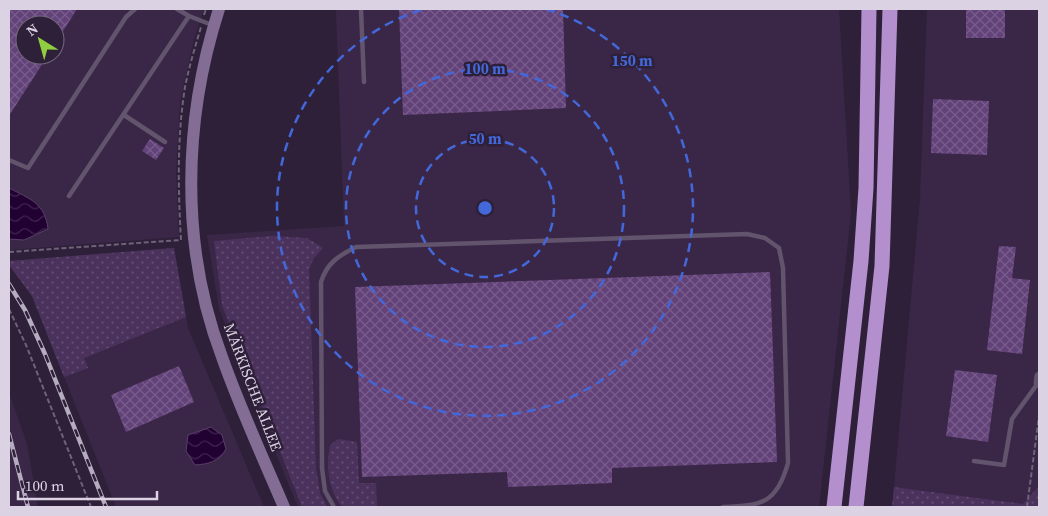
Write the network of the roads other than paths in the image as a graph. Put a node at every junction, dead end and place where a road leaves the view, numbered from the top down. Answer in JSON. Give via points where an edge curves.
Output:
{"nodes":[{"id":1,"x":135,"y":9,"type":"edge"},
{"id":2,"x":177,"y":9,"type":"edge"},
{"id":3,"x":220,"y":9,"type":"edge"},
{"id":4,"x":361,"y":9,"type":"edge"},
{"id":5,"x":868,"y":9,"type":"edge"},
{"id":6,"x":890,"y":9,"type":"edge"},
{"id":7,"x":189,"y":16,"type":"junction"},
{"id":8,"x":214,"y":26,"type":"junction"},
{"id":9,"x":364,"y":82,"type":"dead end"},
{"id":10,"x":124,"y":116,"type":"junction"},
{"id":11,"x":165,"y":142,"type":"dead end"},
{"id":12,"x":9,"y":160,"type":"edge"},
{"id":13,"x":69,"y":196,"type":"dead end"},
{"id":14,"x":1039,"y":379,"type":"edge"},
{"id":15,"x":974,"y":462,"type":"dead end"},
{"id":16,"x":284,"y":507,"type":"edge"},
{"id":17,"x":334,"y":507,"type":"edge"},
{"id":18,"x":723,"y":507,"type":"edge"},
{"id":19,"x":834,"y":507,"type":"edge"},
{"id":20,"x":856,"y":507,"type":"edge"}],
"edges":[{"from":1,"to":12,"type":"lane","via":[[126,17],[28,168]]},
{"from":2,"to":7,"type":"lane"},
{"from":3,"to":8,"type":"street","name":"MÄRKISCHE ALLEE"},
{"from":4,"to":9,"type":"lane"},
{"from":5,"to":19,"type":"highway","via":[[866,188]]},
{"from":6,"to":20,"type":"highway","via":[[882,266]]},
{"from":7,"to":8,"type":"lane"},
{"from":7,"to":10,"type":"lane"},
{"from":8,"to":16,"type":"street","name":"MÄRKISCHE ALLEE","via":[[194,115],[191,175],[194,235],[206,306],[221,357]]},
{"from":10,"to":11,"type":"lane"},
{"from":10,"to":13,"type":"lane"},
{"from":14,"to":15,"type":"lane","via":[[1012,419],[1004,465]]},
{"from":17,"to":18,"type":"lane","via":[[325,490],[322,468],[321,282],[325,268],[338,256],[356,246],[746,234],[764,238],[779,248],[783,268],[788,463],[783,483],[770,499],[747,506]]}]}
